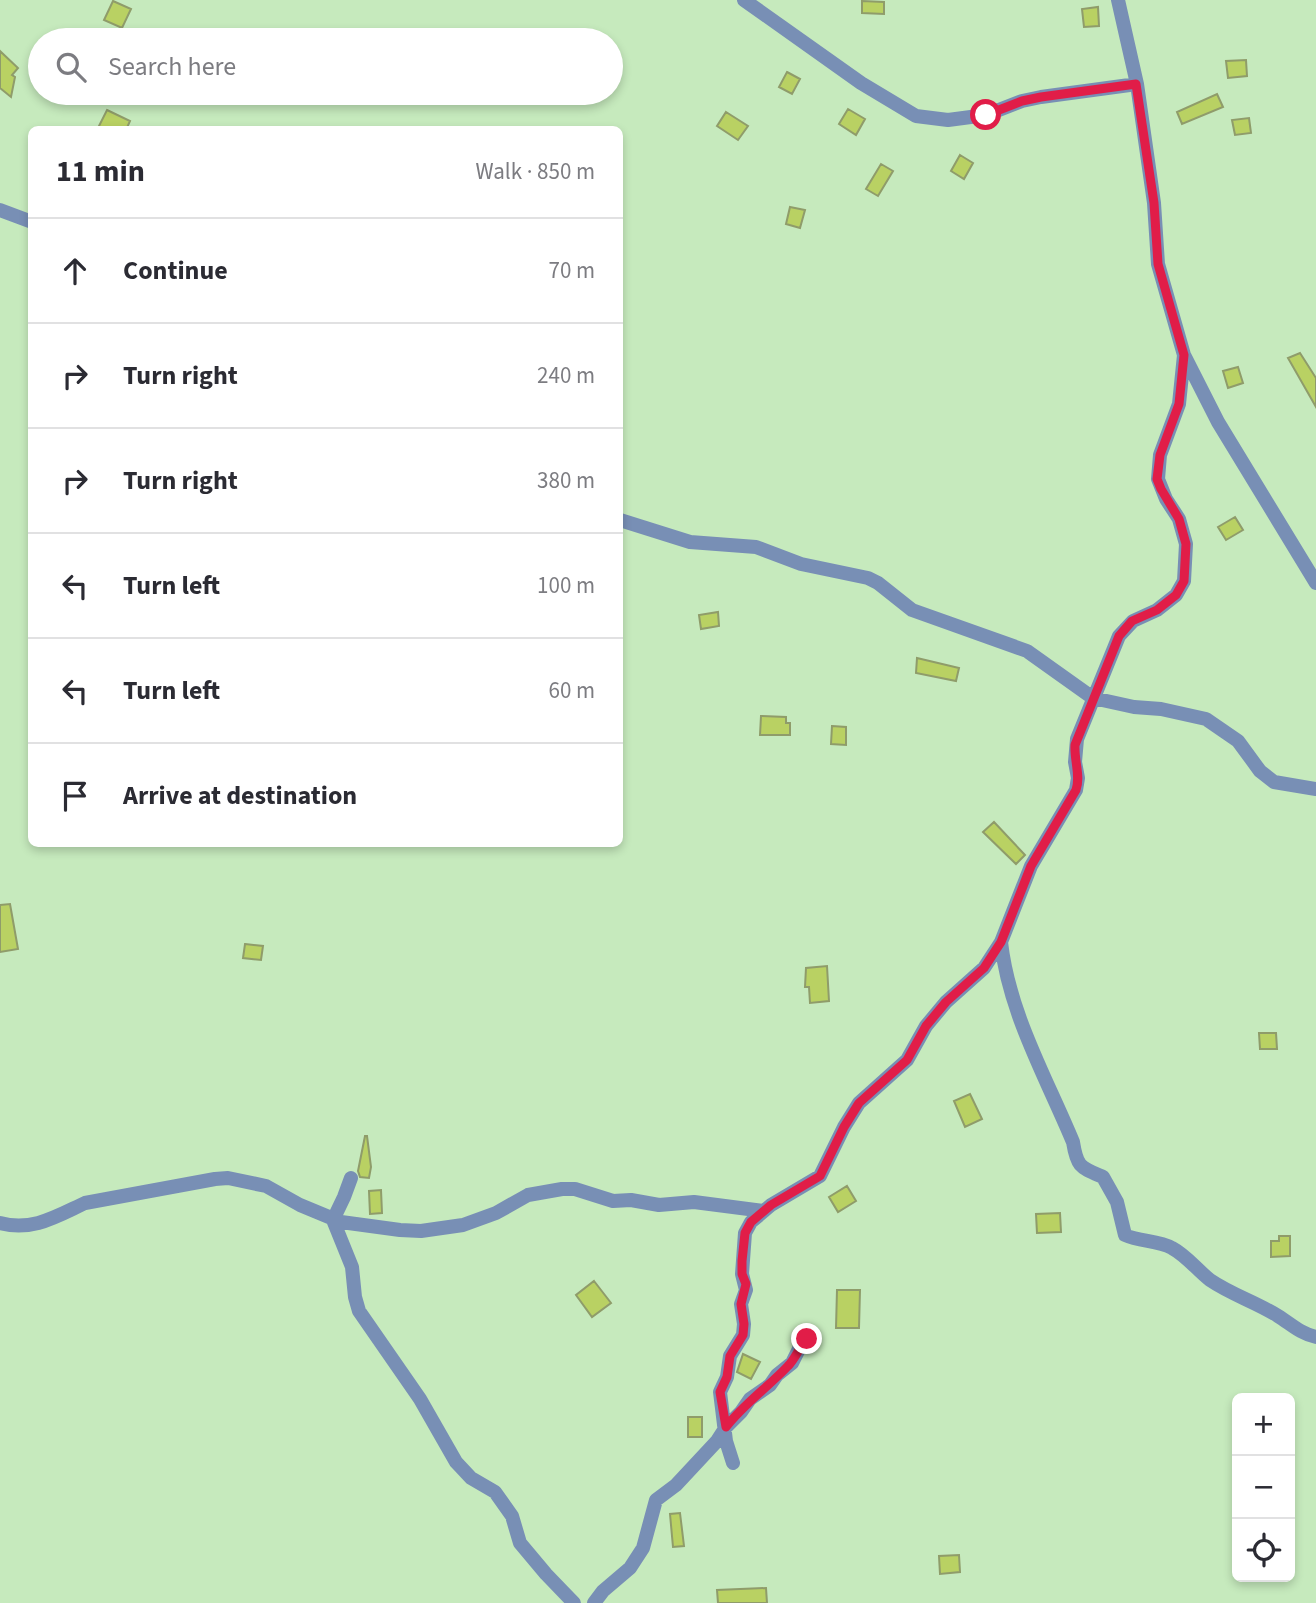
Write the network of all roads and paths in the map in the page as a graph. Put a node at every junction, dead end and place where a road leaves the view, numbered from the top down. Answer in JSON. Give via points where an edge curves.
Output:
{"nodes":[{"id":1,"x":744,"y":0,"type":"edge"},
{"id":2,"x":1118,"y":0,"type":"edge"},
{"id":3,"x":1136,"y":84,"type":"junction"},
{"id":4,"x":0,"y":210,"type":"edge"},
{"id":5,"x":28,"y":220,"type":"edge"},
{"id":6,"x":1184,"y":355,"type":"junction"},
{"id":7,"x":623,"y":521,"type":"edge"},
{"id":8,"x":1316,"y":583,"type":"edge"},
{"id":9,"x":1102,"y":676,"type":"junction"},
{"id":10,"x":1074,"y":684,"type":"junction"},
{"id":11,"x":1093,"y":698,"type":"junction"},
{"id":12,"x":1316,"y":789,"type":"edge"},
{"id":13,"x":1001,"y":942,"type":"junction"},
{"id":14,"x":351,"y":1178,"type":"dead end"},
{"id":15,"x":764,"y":1211,"type":"junction"},
{"id":16,"x":332,"y":1220,"type":"junction"},
{"id":17,"x":0,"y":1223,"type":"edge"},
{"id":18,"x":811,"y":1332,"type":"dead end"},
{"id":19,"x":1316,"y":1337,"type":"edge"},
{"id":20,"x":726,"y":1427,"type":"junction"},
{"id":21,"x":733,"y":1463,"type":"dead end"},
{"id":22,"x":574,"y":1603,"type":"edge"},
{"id":23,"x":594,"y":1603,"type":"edge"}],
"edges":[{"from":1,"to":3,"type":"street","via":[[916,116],[948,120],[986,115],[1041,97]]},
{"from":2,"to":3,"type":"street"},
{"from":3,"to":6,"type":"street","via":[[1158,264]]},
{"from":4,"to":5,"type":"street"},
{"from":6,"to":8,"type":"street","via":[[1218,422]]},
{"from":6,"to":9,"type":"street","via":[[1179,404],[1160,455],[1157,479],[1179,519],[1186,544],[1184,581],[1176,595],[1132,621],[1119,636]]},
{"from":7,"to":10,"type":"street","via":[[691,542],[756,547],[802,564],[868,578],[912,610],[1027,651]]},
{"from":9,"to":10,"type":"street"},
{"from":9,"to":11,"type":"street"},
{"from":10,"to":11,"type":"street"},
{"from":11,"to":12,"type":"street","via":[[1206,719],[1238,741],[1274,782]]},
{"from":11,"to":13,"type":"street","via":[[1075,745],[1076,790],[1031,866]]},
{"from":13,"to":15,"type":"street","via":[[984,968],[926,1026],[912,1055],[859,1103],[820,1176]]},
{"from":13,"to":19,"type":"street","via":[[1009,989],[1073,1142],[1076,1160],[1082,1168],[1103,1177],[1117,1202],[1125,1235],[1172,1248],[1236,1296]]},
{"from":14,"to":16,"type":"street"},
{"from":15,"to":16,"type":"street","via":[[694,1202],[612,1201],[562,1189],[528,1195],[496,1213],[437,1229],[400,1230]]},
{"from":15,"to":20,"type":"street","via":[[745,1233],[743,1335],[730,1356],[720,1392]]},
{"from":16,"to":17,"type":"street","via":[[266,1186],[228,1178],[85,1203],[28,1226]]},
{"from":16,"to":22,"type":"street","via":[[352,1266],[359,1311],[420,1399],[456,1462],[471,1478],[495,1492],[512,1516],[520,1543]]},
{"from":18,"to":20,"type":"street","via":[[792,1363]]},
{"from":20,"to":21,"type":"street"},
{"from":20,"to":23,"type":"street","via":[[676,1485],[656,1500],[643,1548],[630,1568]]}]}
